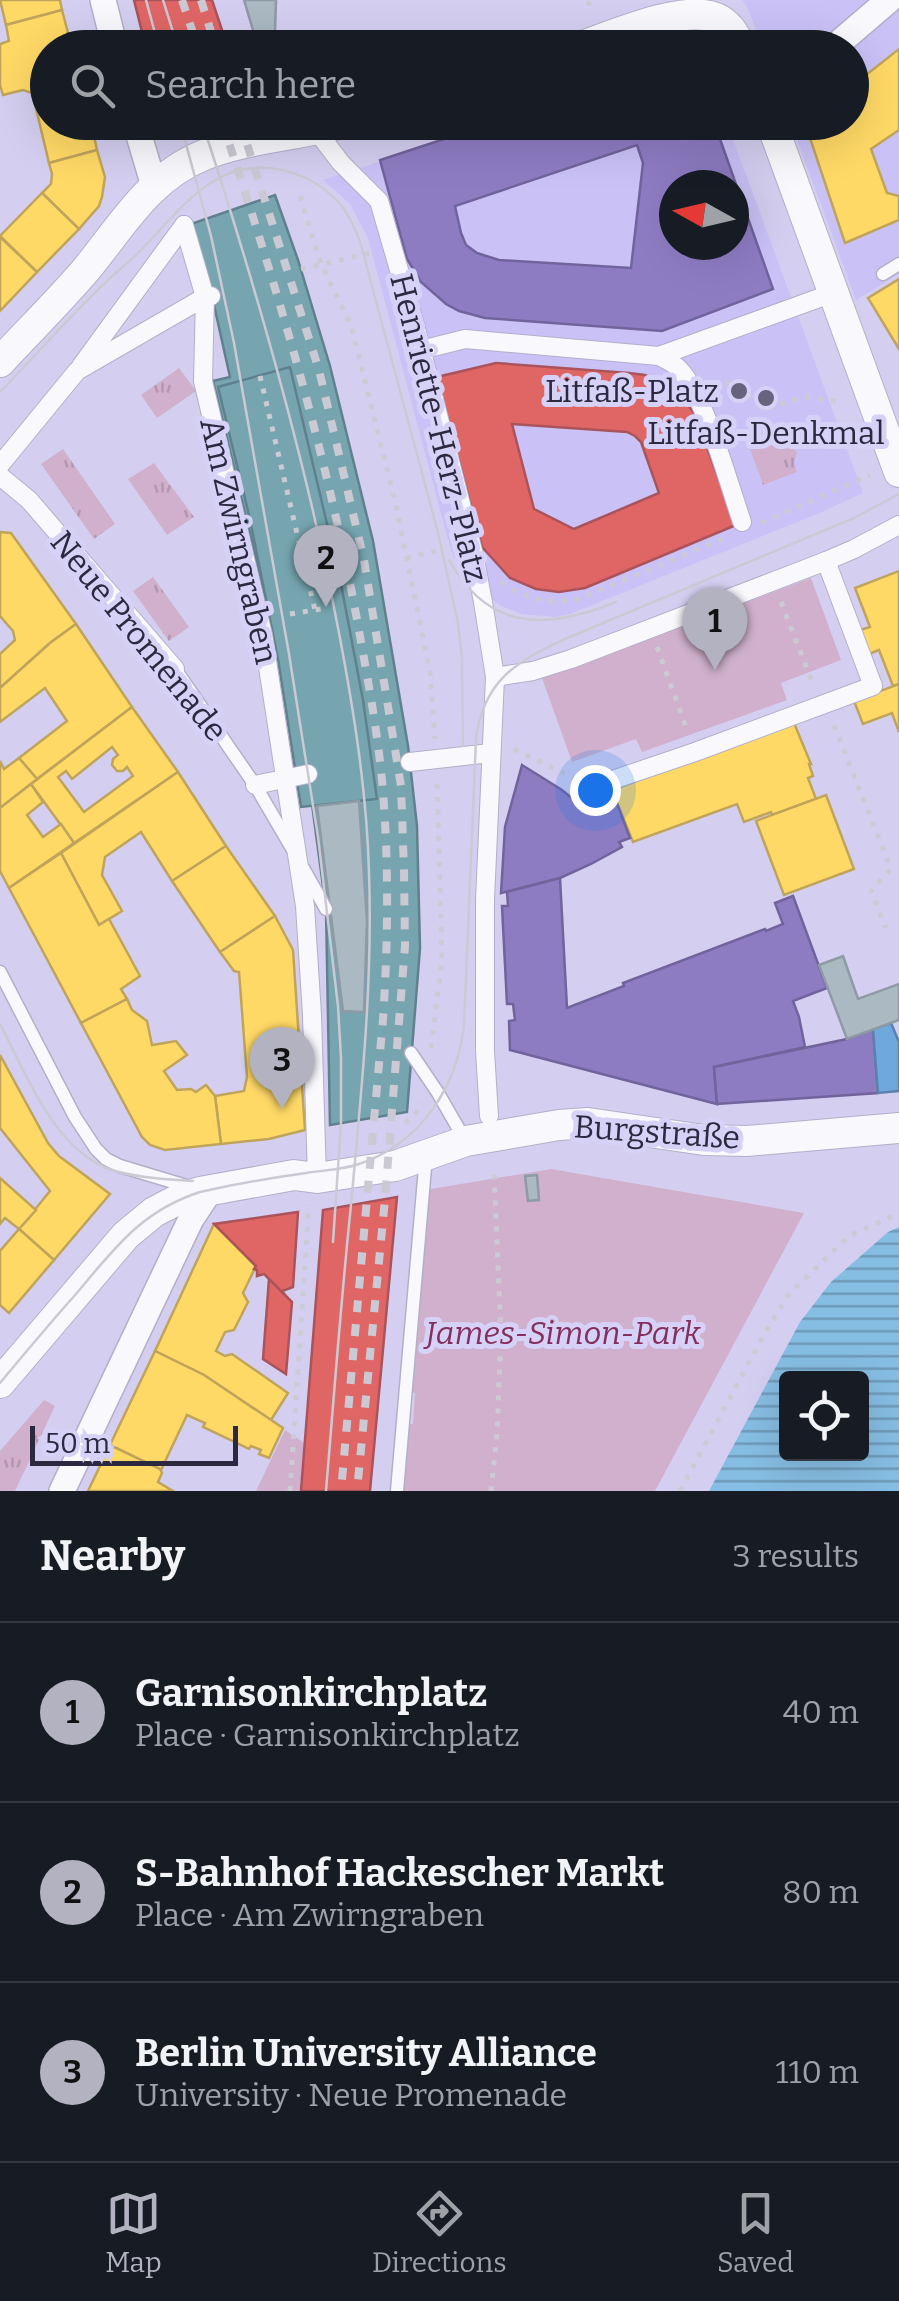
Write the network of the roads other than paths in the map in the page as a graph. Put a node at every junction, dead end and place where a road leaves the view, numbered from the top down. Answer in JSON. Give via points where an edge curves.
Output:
{"nodes":[{"id":1,"x":103,"y":0,"type":"edge"},
{"id":2,"x":889,"y":0,"type":"edge"},
{"id":3,"x":714,"y":8,"type":"edge"},
{"id":4,"x":110,"y":30,"type":"edge"},
{"id":5,"x":631,"y":30,"type":"edge"},
{"id":6,"x":732,"y":30,"type":"edge"},
{"id":7,"x":855,"y":30,"type":"edge"},
{"id":8,"x":140,"y":140,"type":"edge"},
{"id":9,"x":258,"y":140,"type":"edge"},
{"id":10,"x":324,"y":140,"type":"edge"},
{"id":11,"x":777,"y":140,"type":"edge"},
{"id":12,"x":154,"y":186,"type":"junction"},
{"id":13,"x":899,"y":264,"type":"edge"},
{"id":14,"x":883,"y":274,"type":"dead end"},
{"id":15,"x":832,"y":292,"type":"junction"},
{"id":16,"x":208,"y":296,"type":"junction"},
{"id":17,"x":421,"y":350,"type":"junction"},
{"id":18,"x":660,"y":356,"type":"junction"},
{"id":19,"x":0,"y":362,"type":"edge"},
{"id":20,"x":76,"y":372,"type":"junction"},
{"id":21,"x":889,"y":458,"type":"edge"},
{"id":22,"x":0,"y":465,"type":"edge"},
{"id":23,"x":0,"y":476,"type":"edge"},
{"id":24,"x":899,"y":525,"type":"edge"},
{"id":25,"x":744,"y":526,"type":"road end"},
{"id":26,"x":826,"y":561,"type":"junction"},
{"id":27,"x":175,"y":669,"type":"joint"},
{"id":28,"x":495,"y":677,"type":"junction"},
{"id":29,"x":491,"y":746,"type":"junction"},
{"id":30,"x":410,"y":762,"type":"dead end"},
{"id":31,"x":308,"y":774,"type":"dead end"},
{"id":32,"x":286,"y":777,"type":"junction"},
{"id":33,"x":255,"y":785,"type":"junction"},
{"id":34,"x":592,"y":787,"type":"road end"},
{"id":35,"x":297,"y":857,"type":"junction"},
{"id":36,"x":326,"y":909,"type":"dead end"},
{"id":37,"x":0,"y":972,"type":"edge"},
{"id":38,"x":411,"y":1053,"type":"dead end"},
{"id":39,"x":488,"y":1116,"type":"dead end"},
{"id":40,"x":899,"y":1128,"type":"edge"},
{"id":41,"x":466,"y":1141,"type":"junction"},
{"id":42,"x":426,"y":1156,"type":"junction"},
{"id":43,"x":314,"y":1178,"type":"junction"},
{"id":44,"x":211,"y":1189,"type":"junction"},
{"id":45,"x":0,"y":1383,"type":"edge"},
{"id":46,"x":62,"y":1491,"type":"edge"},
{"id":47,"x":397,"y":1491,"type":"edge"}],
"edges":[{"from":1,"to":4,"type":"street"},
{"from":2,"to":7,"type":"street"},
{"from":3,"to":5,"type":"street"},
{"from":3,"to":6,"type":"street"},
{"from":8,"to":12,"type":"street"},
{"from":9,"to":12,"type":"street","via":[[180,166]]},
{"from":10,"to":17,"type":"street","name":"Henriette-Herz-Platz","via":[[379,200]]},
{"from":11,"to":15,"type":"street"},
{"from":12,"to":19,"type":"street"},
{"from":13,"to":14,"type":"lane"},
{"from":15,"to":18,"type":"street"},
{"from":15,"to":21,"type":"street"},
{"from":16,"to":20,"type":"street"},
{"from":16,"to":20,"type":"street","name":"Am Zwirngraben","via":[[184,226]]},
{"from":16,"to":32,"type":"street","name":"Am Zwirngraben","via":[[202,381],[263,635]]},
{"from":17,"to":18,"type":"street","via":[[465,340]]},
{"from":17,"to":28,"type":"street","name":"Henriette-Herz-Platz","via":[[474,556]]},
{"from":18,"to":25,"type":"street","via":[[678,367],[702,408]]},
{"from":20,"to":22,"type":"street"},
{"from":23,"to":27,"type":"street","name":"Neue Promenade","via":[[29,500]]},
{"from":24,"to":26,"type":"street"},
{"from":26,"to":28,"type":"street","via":[[570,659]]},
{"from":26,"to":34,"type":"street","via":[[872,686]]},
{"from":27,"to":33,"type":"lane","name":"Neue Promenade"},
{"from":28,"to":29,"type":"street","name":"Henriette-Herz-Platz"},
{"from":29,"to":30,"type":"street"},
{"from":29,"to":39,"type":"street","name":"Henriette-Herz-Platz"},
{"from":31,"to":32,"type":"street"},
{"from":32,"to":33,"type":"street"},
{"from":32,"to":35,"type":"street","name":"Am Zwirngraben"},
{"from":33,"to":35,"type":"lane","name":"Neue Promenade"},
{"from":35,"to":36,"type":"lane","name":"Neue Promenade"},
{"from":35,"to":43,"type":"street","name":"Neue Promenade","via":[[310,974]]},
{"from":37,"to":44,"type":"lane","via":[[96,1150],[120,1166]]},
{"from":38,"to":41,"type":"lane"},
{"from":40,"to":41,"type":"street","name":"Burgstraße","via":[[746,1141],[588,1123]]},
{"from":41,"to":42,"type":"street","name":"Burgstraße"},
{"from":42,"to":43,"type":"street","name":"Burgstraße"},
{"from":42,"to":47,"type":"lane"},
{"from":43,"to":44,"type":"street","name":"Burgstraße","via":[[294,1175]]},
{"from":44,"to":45,"type":"street","name":"Burgstraße","via":[[166,1205],[137,1225]]},
{"from":44,"to":46,"type":"street"}]}
